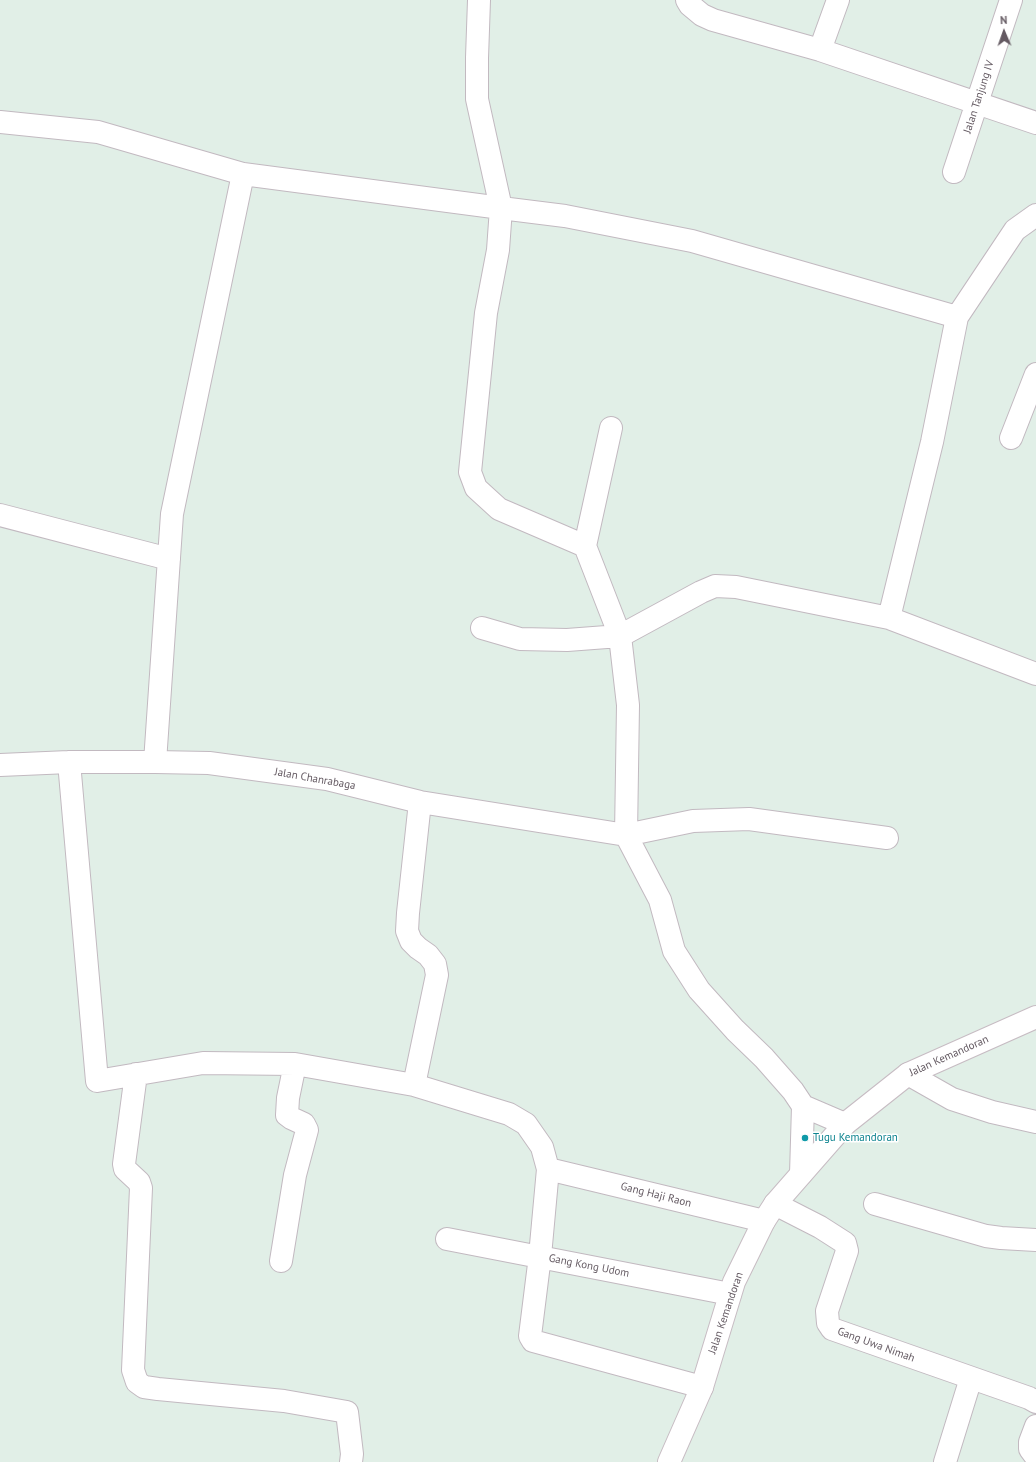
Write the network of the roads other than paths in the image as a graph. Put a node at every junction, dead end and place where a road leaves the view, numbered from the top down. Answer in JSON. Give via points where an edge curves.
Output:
{"nodes":[{"id":1,"x":479,"y":0,"type":"edge"},
{"id":2,"x":688,"y":0,"type":"edge"},
{"id":3,"x":838,"y":0,"type":"edge"},
{"id":4,"x":1011,"y":0,"type":"edge"},
{"id":5,"x":820,"y":50,"type":"junction"},
{"id":6,"x":977,"y":104,"type":"junction"},
{"id":7,"x":0,"y":122,"type":"edge"},
{"id":8,"x":1036,"y":123,"type":"edge"},
{"id":9,"x":954,"y":172,"type":"dead end"},
{"id":10,"x":243,"y":174,"type":"junction"},
{"id":11,"x":500,"y":208,"type":"junction"},
{"id":12,"x":1036,"y":215,"type":"edge"},
{"id":13,"x":957,"y":317,"type":"junction"},
{"id":14,"x":1036,"y":374,"type":"edge"},
{"id":15,"x":611,"y":428,"type":"dead end"},
{"id":16,"x":1011,"y":438,"type":"dead end"},
{"id":17,"x":0,"y":515,"type":"edge"},
{"id":18,"x":584,"y":546,"type":"junction"},
{"id":19,"x":169,"y":559,"type":"junction"},
{"id":20,"x":889,"y":618,"type":"junction"},
{"id":21,"x":482,"y":628,"type":"dead end"},
{"id":22,"x":620,"y":636,"type":"junction"},
{"id":23,"x":1036,"y":674,"type":"edge"},
{"id":24,"x":69,"y":762,"type":"junction"},
{"id":25,"x":155,"y":762,"type":"junction"},
{"id":26,"x":0,"y":765,"type":"edge"},
{"id":27,"x":420,"y":802,"type":"junction"},
{"id":28,"x":626,"y":835,"type":"junction"},
{"id":29,"x":887,"y":838,"type":"dead end"},
{"id":30,"x":1036,"y":1017,"type":"edge"},
{"id":31,"x":295,"y":1064,"type":"junction"},
{"id":32,"x":136,"y":1074,"type":"junction"},
{"id":33,"x":908,"y":1074,"type":"junction"},
{"id":34,"x":414,"y":1085,"type":"junction"},
{"id":35,"x":803,"y":1106,"type":"junction"},
{"id":36,"x":1036,"y":1122,"type":"edge"},
{"id":37,"x":845,"y":1124,"type":"junction"},
{"id":38,"x":548,"y":1168,"type":"junction"},
{"id":39,"x":802,"y":1174,"type":"junction"},
{"id":40,"x":875,"y":1204,"type":"dead end"},
{"id":41,"x":770,"y":1212,"type":"junction"},
{"id":42,"x":447,"y":1239,"type":"dead end"},
{"id":43,"x":1036,"y":1240,"type":"edge"},
{"id":44,"x":540,"y":1256,"type":"junction"},
{"id":45,"x":281,"y":1261,"type":"dead end"},
{"id":46,"x":730,"y":1294,"type":"junction"},
{"id":47,"x":971,"y":1378,"type":"junction"},
{"id":48,"x":702,"y":1387,"type":"junction"},
{"id":49,"x":1036,"y":1402,"type":"edge"},
{"id":50,"x":1036,"y":1426,"type":"edge"},
{"id":51,"x":1036,"y":1457,"type":"edge"},
{"id":52,"x":351,"y":1462,"type":"edge"},
{"id":53,"x":669,"y":1462,"type":"edge"},
{"id":54,"x":945,"y":1462,"type":"edge"}],
"edges":[{"from":1,"to":11,"type":"street","via":[[477,99]]},
{"from":2,"to":5,"type":"street","via":[[702,15],[713,20]]},
{"from":3,"to":5,"type":"street"},
{"from":4,"to":6,"type":"street","name":"Jalan Tanjung IV"},
{"from":5,"to":6,"type":"street"},
{"from":6,"to":8,"type":"street"},
{"from":6,"to":9,"type":"street","name":"Jalan Tanjung IV"},
{"from":7,"to":10,"type":"street","via":[[98,132]]},
{"from":10,"to":11,"type":"street"},
{"from":10,"to":19,"type":"street","via":[[172,514]]},
{"from":11,"to":13,"type":"street","via":[[565,216],[692,242]]},
{"from":11,"to":18,"type":"street","via":[[498,250],[486,313],[470,472],[476,488],[499,509]]},
{"from":12,"to":13,"type":"street","via":[[1015,230]]},
{"from":13,"to":20,"type":"street","via":[[932,442]]},
{"from":14,"to":16,"type":"street"},
{"from":15,"to":18,"type":"street"},
{"from":17,"to":19,"type":"street"},
{"from":18,"to":22,"type":"street"},
{"from":19,"to":25,"type":"street"},
{"from":20,"to":22,"type":"street","via":[[736,587],[715,586]]},
{"from":20,"to":23,"type":"street"},
{"from":21,"to":22,"type":"street","via":[[520,639],[567,640]]},
{"from":22,"to":28,"type":"street","via":[[628,705]]},
{"from":24,"to":25,"type":"street","name":"Jalan Chanrabaga"},
{"from":24,"to":26,"type":"street","name":"Jalan Chanrabaga"},
{"from":24,"to":32,"type":"street","via":[[97,1081]]},
{"from":25,"to":27,"type":"street","name":"Jalan Chanrabaga","via":[[209,763],[327,779]]},
{"from":27,"to":28,"type":"street","name":"Jalan Chanrabaga"},
{"from":27,"to":34,"type":"street","via":[[407,931],[411,941],[428,954],[435,964],[437,975]]},
{"from":28,"to":29,"type":"street","via":[[693,821],[749,819]]},
{"from":28,"to":35,"type":"street","via":[[660,900],[674,951],[699,990],[764,1058]]},
{"from":30,"to":33,"type":"street","name":"Jalan Kemandoran"},
{"from":31,"to":32,"type":"street","via":[[203,1063]]},
{"from":31,"to":34,"type":"street"},
{"from":31,"to":45,"type":"street","via":[[287,1112],[289,1117],[306,1126],[307,1130],[295,1175]]},
{"from":32,"to":52,"type":"street","via":[[124,1164],[141,1188],[133,1370],[137,1382],[144,1387],[284,1401],[347,1412]]},
{"from":33,"to":36,"type":"street","via":[[952,1099]]},
{"from":33,"to":37,"type":"street","name":"Jalan Kemandoran"},
{"from":34,"to":38,"type":"street","via":[[509,1114],[526,1124],[542,1147]]},
{"from":35,"to":37,"type":"street"},
{"from":35,"to":39,"type":"street"},
{"from":37,"to":39,"type":"street","name":"Jalan Kemandoran"},
{"from":38,"to":41,"type":"street","name":"Gang Haji Raon"},
{"from":38,"to":44,"type":"street"},
{"from":39,"to":41,"type":"street","name":"Jalan Kemandoran"},
{"from":40,"to":43,"type":"street","via":[[986,1236]]},
{"from":41,"to":46,"type":"street","name":"Jalan Kemandoran"},
{"from":41,"to":47,"type":"street","name":"Gang Uwa Nimah","via":[[820,1227],[845,1243],[847,1251],[827,1311],[828,1323],[832,1329]]},
{"from":42,"to":44,"type":"street","name":"Gang Kong Udom"},
{"from":44,"to":46,"type":"street","name":"Gang Kong Udom"},
{"from":44,"to":48,"type":"street","via":[[530,1336],[533,1341]]},
{"from":46,"to":48,"type":"street","name":"Jalan Kemandoran"},
{"from":47,"to":49,"type":"street","name":"Gang Uwa Nimah"},
{"from":47,"to":54,"type":"street"},
{"from":48,"to":53,"type":"street","name":"Jalan Kemandoran"},
{"from":50,"to":51,"type":"street","via":[[1030,1442],[1030,1449]]}]}
